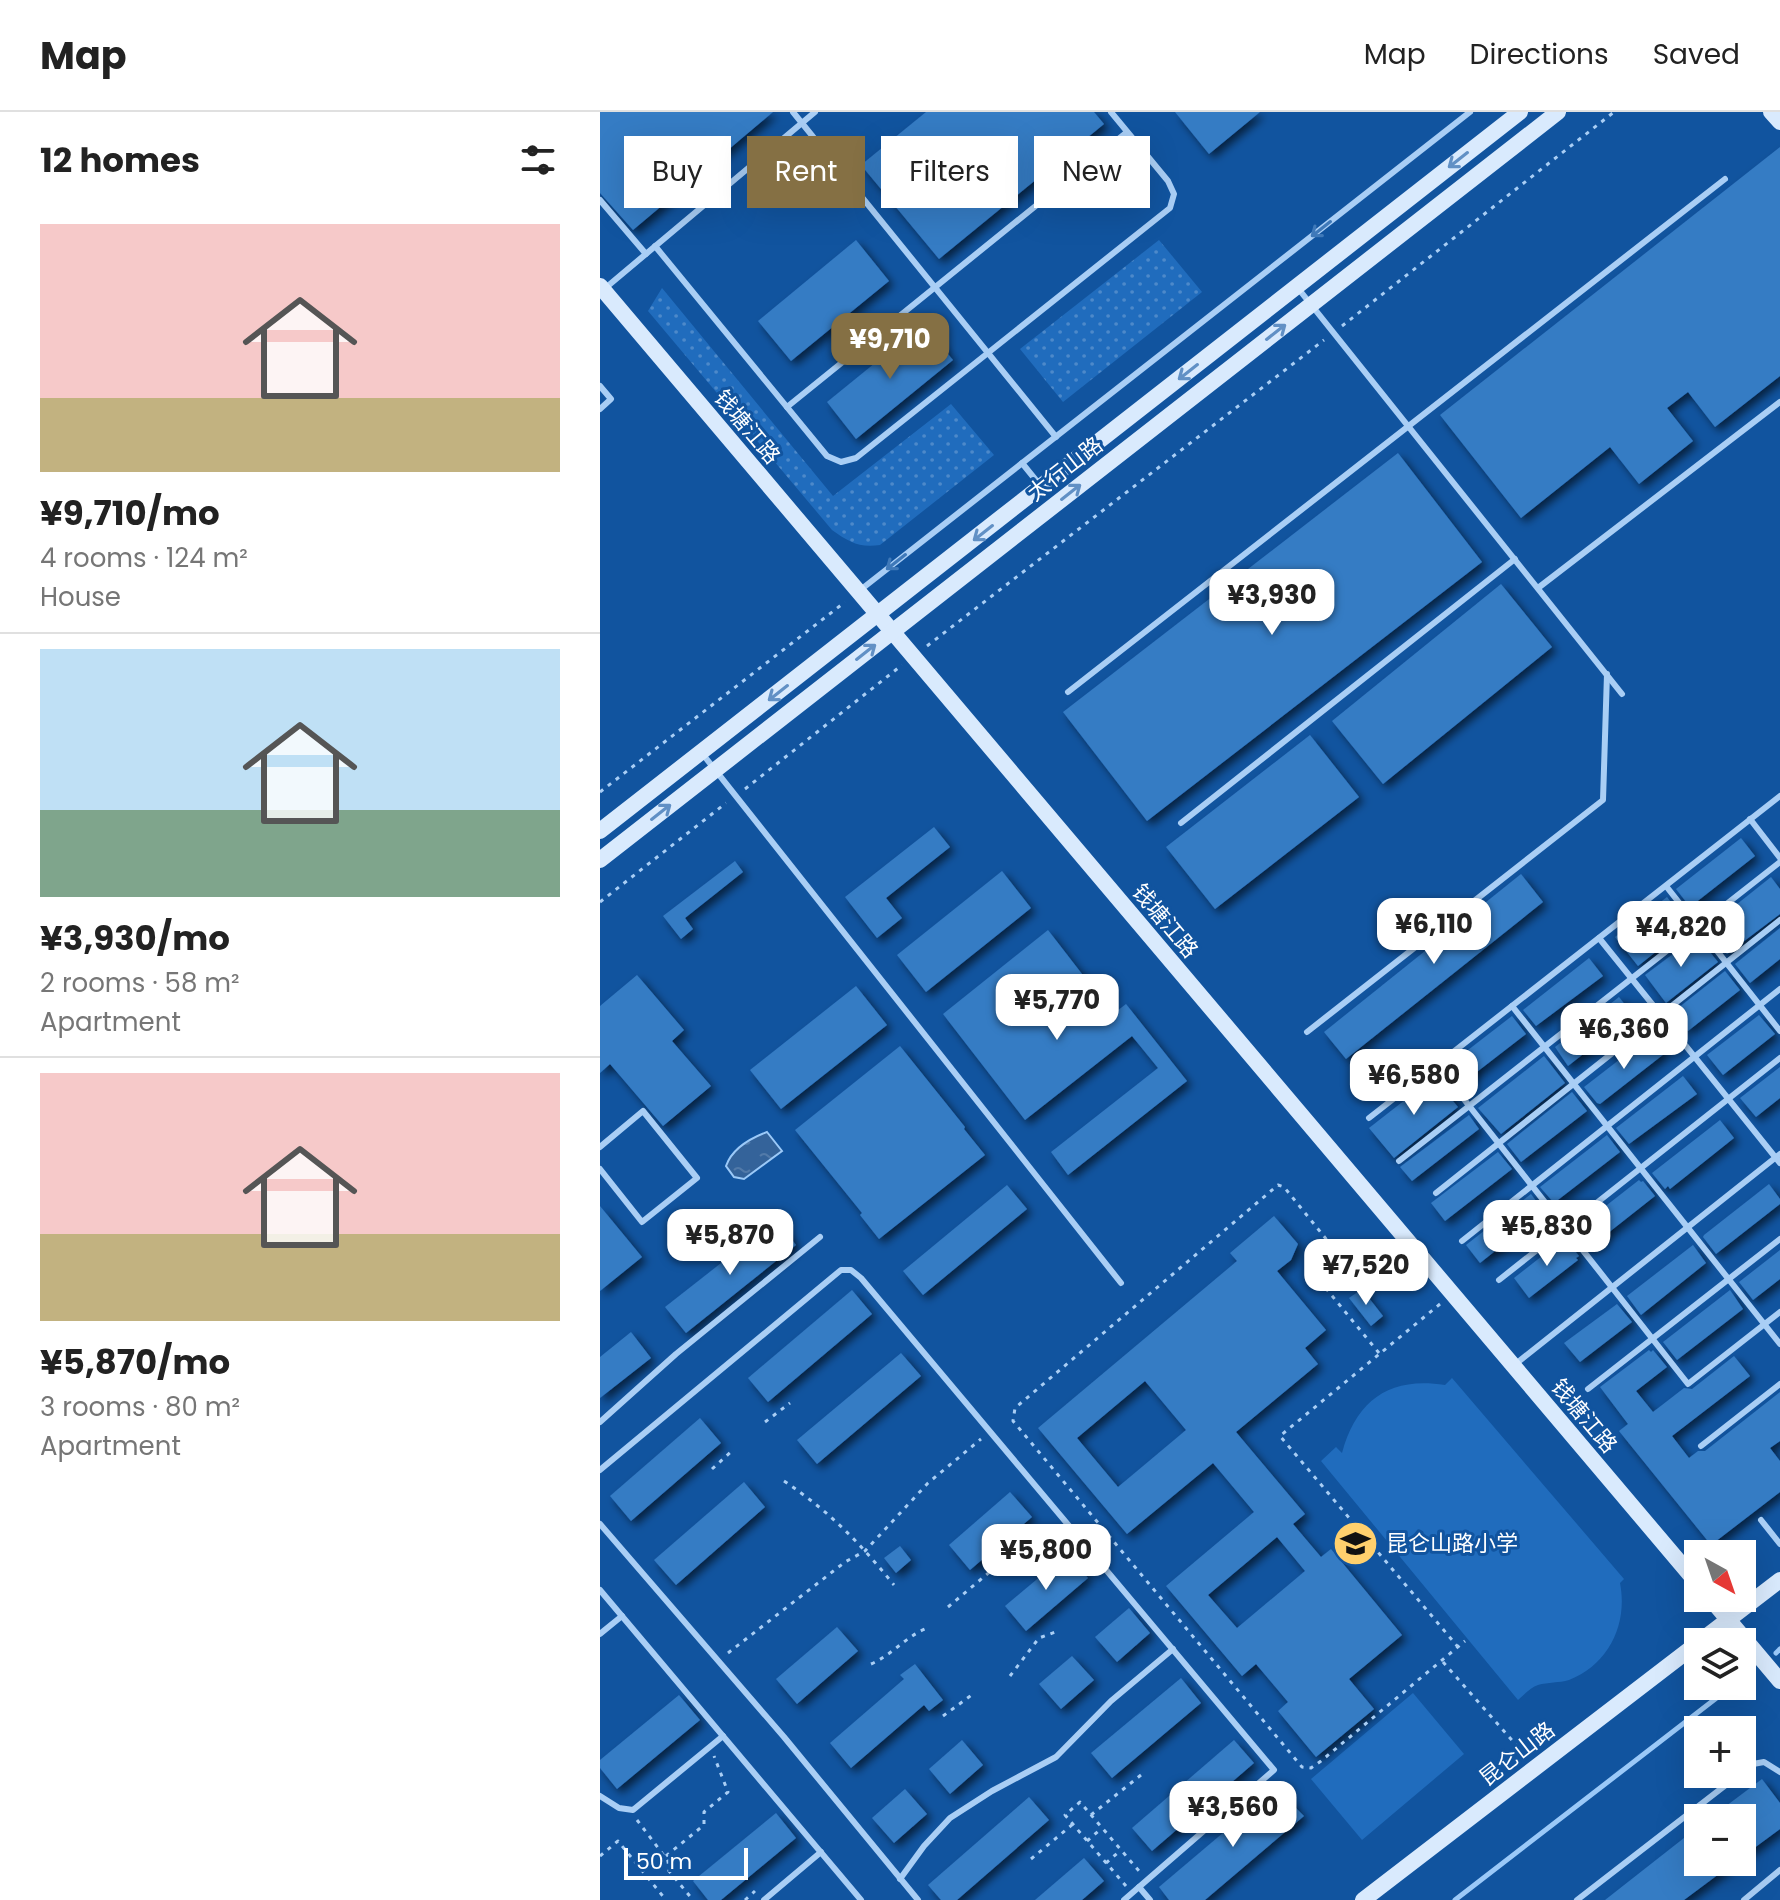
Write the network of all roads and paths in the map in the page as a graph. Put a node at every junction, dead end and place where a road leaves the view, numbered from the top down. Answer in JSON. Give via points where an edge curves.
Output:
{"nodes":[{"id":1,"x":793,"y":112,"type":"edge"},
{"id":2,"x":815,"y":112,"type":"edge"},
{"id":3,"x":1111,"y":112,"type":"edge"},
{"id":4,"x":1470,"y":112,"type":"edge"},
{"id":5,"x":1520,"y":112,"type":"edge"},
{"id":6,"x":1558,"y":112,"type":"edge"},
{"id":7,"x":1614,"y":112,"type":"edge"},
{"id":8,"x":1771,"y":112,"type":"edge"},
{"id":9,"x":1780,"y":122,"type":"edge"},
{"id":10,"x":802,"y":123,"type":"junction"},
{"id":11,"x":1127,"y":132,"type":"junction"},
{"id":12,"x":1725,"y":179,"type":"dead end"},
{"id":13,"x":600,"y":200,"type":"edge"},
{"id":14,"x":655,"y":246,"type":"junction"},
{"id":15,"x":646,"y":254,"type":"junction"},
{"id":16,"x":935,"y":287,"type":"junction"},
{"id":17,"x":1297,"y":287,"type":"junction"},
{"id":18,"x":602,"y":288,"type":"edge"},
{"id":19,"x":1312,"y":304,"type":"junction"},
{"id":20,"x":1334,"y":332,"type":"junction"},
{"id":21,"x":989,"y":354,"type":"junction"},
{"id":22,"x":600,"y":386,"type":"edge"},
{"id":23,"x":1780,"y":402,"type":"edge"},
{"id":24,"x":787,"y":407,"type":"junction"},
{"id":25,"x":600,"y":409,"type":"edge"},
{"id":26,"x":1409,"y":426,"type":"junction"},
{"id":27,"x":1056,"y":437,"type":"junction"},
{"id":28,"x":1022,"y":463,"type":"junction"},
{"id":29,"x":1041,"y":487,"type":"junction"},
{"id":30,"x":1515,"y":559,"type":"junction"},
{"id":31,"x":1538,"y":588,"type":"junction"},
{"id":32,"x":857,"y":592,"type":"junction"},
{"id":33,"x":877,"y":616,"type":"junction"},
{"id":34,"x":892,"y":632,"type":"junction"},
{"id":35,"x":913,"y":657,"type":"junction"},
{"id":36,"x":1607,"y":674,"type":"junction"},
{"id":37,"x":1068,"y":692,"type":"dead end"},
{"id":38,"x":1622,"y":694,"type":"dead end"},
{"id":39,"x":701,"y":752,"type":"junction"},
{"id":40,"x":716,"y":770,"type":"junction"},
{"id":41,"x":600,"y":792,"type":"edge"},
{"id":42,"x":736,"y":796,"type":"junction"},
{"id":43,"x":1780,"y":796,"type":"edge"},
{"id":44,"x":1750,"y":819,"type":"junction"},
{"id":45,"x":1181,"y":823,"type":"dead end"},
{"id":46,"x":600,"y":831,"type":"edge"},
{"id":47,"x":600,"y":860,"type":"edge"},
{"id":48,"x":1780,"y":860,"type":"edge"},
{"id":49,"x":1666,"y":886,"type":"junction"},
{"id":50,"x":600,"y":902,"type":"edge"},
{"id":51,"x":1780,"y":920,"type":"edge"},
{"id":52,"x":1698,"y":927,"type":"junction"},
{"id":53,"x":1599,"y":938,"type":"junction"},
{"id":54,"x":1726,"y":963,"type":"junction"},
{"id":55,"x":1632,"y":979,"type":"junction"},
{"id":56,"x":1780,"y":989,"type":"edge"},
{"id":57,"x":1759,"y":1005,"type":"junction"},
{"id":58,"x":1512,"y":1006,"type":"junction"},
{"id":59,"x":1661,"y":1015,"type":"junction"},
{"id":60,"x":1780,"y":1031,"type":"edge"},
{"id":61,"x":1307,"y":1032,"type":"dead end"},
{"id":62,"x":1544,"y":1047,"type":"junction"},
{"id":63,"x":1694,"y":1057,"type":"junction"},
{"id":64,"x":1780,"y":1058,"type":"edge"},
{"id":65,"x":1437,"y":1065,"type":"junction"},
{"id":66,"x":1573,"y":1084,"type":"junction"},
{"id":67,"x":1728,"y":1099,"type":"junction"},
{"id":68,"x":1469,"y":1106,"type":"junction"},
{"id":69,"x":1369,"y":1118,"type":"dead end"},
{"id":70,"x":1607,"y":1126,"type":"junction"},
{"id":71,"x":1498,"y":1143,"type":"junction"},
{"id":72,"x":600,"y":1147,"type":"edge"},
{"id":73,"x":1779,"y":1159,"type":"edge"},
{"id":74,"x":1399,"y":1161,"type":"dead end"},
{"id":75,"x":1641,"y":1168,"type":"junction"},
{"id":76,"x":600,"y":1169,"type":"edge"},
{"id":77,"x":1531,"y":1186,"type":"junction"},
{"id":78,"x":1436,"y":1193,"type":"dead end"},
{"id":79,"x":1565,"y":1228,"type":"junction"},
{"id":80,"x":1688,"y":1228,"type":"junction"},
{"id":81,"x":820,"y":1237,"type":"dead end"},
{"id":82,"x":1780,"y":1239,"type":"edge"},
{"id":83,"x":1462,"y":1241,"type":"dead end"},
{"id":84,"x":1729,"y":1279,"type":"junction"},
{"id":85,"x":1499,"y":1280,"type":"dead end"},
{"id":86,"x":1121,"y":1283,"type":"dead end"},
{"id":87,"x":1612,"y":1288,"type":"junction"},
{"id":88,"x":1452,"y":1294,"type":"junction"},
{"id":89,"x":1780,"y":1312,"type":"edge"},
{"id":90,"x":1764,"y":1324,"type":"junction"},
{"id":91,"x":1652,"y":1339,"type":"junction"},
{"id":92,"x":1780,"y":1344,"type":"edge"},
{"id":93,"x":1379,"y":1353,"type":"junction"},
{"id":94,"x":1513,"y":1366,"type":"junction"},
{"id":95,"x":1780,"y":1384,"type":"edge"},
{"id":96,"x":1588,"y":1389,"type":"dead end"},
{"id":97,"x":790,"y":1403,"type":"dead end"},
{"id":98,"x":600,"y":1422,"type":"edge"},
{"id":99,"x":765,"y":1422,"type":"dead end"},
{"id":100,"x":990,"y":1432,"type":"junction"},
{"id":101,"x":1701,"y":1446,"type":"dead end"},
{"id":102,"x":734,"y":1449,"type":"dead end"},
{"id":103,"x":712,"y":1469,"type":"dead end"},
{"id":104,"x":600,"y":1470,"type":"edge"},
{"id":105,"x":784,"y":1481,"type":"dead end"},
{"id":106,"x":1761,"y":1520,"type":"dead end"},
{"id":107,"x":600,"y":1524,"type":"edge"},
{"id":108,"x":1780,"y":1544,"type":"edge"},
{"id":109,"x":865,"y":1551,"type":"junction"},
{"id":110,"x":1684,"y":1568,"type":"edge"},
{"id":111,"x":992,"y":1570,"type":"dead end"},
{"id":112,"x":1780,"y":1580,"type":"edge"},
{"id":113,"x":894,"y":1585,"type":"dead end"},
{"id":114,"x":600,"y":1590,"type":"edge"},
{"id":115,"x":948,"y":1607,"type":"dead end"},
{"id":116,"x":1722,"y":1612,"type":"edge"},
{"id":117,"x":622,"y":1616,"type":"junction"},
{"id":118,"x":1728,"y":1619,"type":"junction"},
{"id":119,"x":925,"y":1629,"type":"dead end"},
{"id":120,"x":1058,"y":1631,"type":"dead end"},
{"id":121,"x":600,"y":1634,"type":"edge"},
{"id":122,"x":1465,"y":1641,"type":"dead end"},
{"id":123,"x":1458,"y":1647,"type":"junction"},
{"id":124,"x":1173,"y":1649,"type":"junction"},
{"id":125,"x":718,"y":1661,"type":"junction"},
{"id":126,"x":1442,"y":1661,"type":"junction"},
{"id":127,"x":871,"y":1664,"type":"dead end"},
{"id":128,"x":1010,"y":1676,"type":"dead end"},
{"id":129,"x":1780,"y":1681,"type":"edge"},
{"id":130,"x":973,"y":1694,"type":"dead end"},
{"id":131,"x":943,"y":1716,"type":"dead end"},
{"id":132,"x":723,"y":1736,"type":"junction"},
{"id":133,"x":730,"y":1743,"type":"junction"},
{"id":134,"x":1756,"y":1763,"type":"edge"},
{"id":135,"x":1536,"y":1767,"type":"junction"},
{"id":136,"x":1780,"y":1772,"type":"edge"},
{"id":137,"x":1141,"y":1775,"type":"dead end"},
{"id":138,"x":1722,"y":1788,"type":"edge"},
{"id":139,"x":600,"y":1796,"type":"edge"},
{"id":140,"x":647,"y":1812,"type":"dead end"},
{"id":141,"x":1091,"y":1815,"type":"junction"},
{"id":142,"x":1073,"y":1824,"type":"junction"},
{"id":143,"x":1102,"y":1828,"type":"junction"},
{"id":144,"x":1087,"y":1841,"type":"junction"},
{"id":145,"x":1121,"y":1850,"type":"junction"},
{"id":146,"x":821,"y":1852,"type":"junction"},
{"id":147,"x":600,"y":1856,"type":"edge"},
{"id":148,"x":665,"y":1857,"type":"junction"},
{"id":149,"x":1031,"y":1859,"type":"dead end"},
{"id":150,"x":1106,"y":1863,"type":"junction"},
{"id":151,"x":1780,"y":1870,"type":"edge"},
{"id":152,"x":900,"y":1879,"type":"junction"},
{"id":153,"x":1147,"y":1880,"type":"junction"},
{"id":154,"x":1139,"y":1887,"type":"junction"},
{"id":155,"x":1132,"y":1893,"type":"junction"},
{"id":156,"x":666,"y":1900,"type":"edge"},
{"id":157,"x":693,"y":1900,"type":"edge"},
{"id":158,"x":764,"y":1900,"type":"edge"},
{"id":159,"x":861,"y":1900,"type":"edge"},
{"id":160,"x":918,"y":1900,"type":"edge"},
{"id":161,"x":1124,"y":1900,"type":"edge"},
{"id":162,"x":1150,"y":1900,"type":"edge"},
{"id":163,"x":1363,"y":1900,"type":"edge"},
{"id":164,"x":1577,"y":1900,"type":"edge"},
{"id":165,"x":1744,"y":1900,"type":"edge"}],
"edges":[{"from":1,"to":10,"type":"lane"},
{"from":2,"to":10,"type":"lane"},
{"from":3,"to":11,"type":"lane"},
{"from":4,"to":27,"type":"lane","one_way":true},
{"from":5,"to":17,"type":"street","name":"太行山路","one_way":true},
{"from":6,"to":19,"type":"street","name":"太行山路"},
{"from":7,"to":20,"type":"path"},
{"from":8,"to":9,"type":"street"},
{"from":10,"to":14,"type":"lane"},
{"from":10,"to":16,"type":"lane"},
{"from":11,"to":16,"type":"lane"},
{"from":11,"to":21,"type":"lane","via":[[1168,181],[1174,194],[1170,208]]},
{"from":12,"to":26,"type":"lane"},
{"from":13,"to":15,"type":"lane"},
{"from":14,"to":15,"type":"lane"},
{"from":14,"to":24,"type":"lane"},
{"from":15,"to":18,"type":"lane"},
{"from":16,"to":21,"type":"lane"},
{"from":16,"to":24,"type":"lane"},
{"from":17,"to":19,"type":"lane"},
{"from":17,"to":29,"type":"street","name":"太行山路","one_way":true},
{"from":18,"to":32,"type":"street","name":"钱塘江路"},
{"from":19,"to":20,"type":"lane"},
{"from":34,"to":19,"type":"street","name":"太行山路","one_way":true},
{"from":20,"to":26,"type":"lane"},
{"from":20,"to":35,"type":"path"},
{"from":21,"to":24,"type":"lane","via":[[856,458],[841,462],[827,456]]},
{"from":21,"to":27,"type":"lane"},
{"from":22,"to":25,"type":"lane","via":[[611,399]]},
{"from":23,"to":31,"type":"lane"},
{"from":26,"to":30,"type":"lane"},
{"from":26,"to":37,"type":"lane"},
{"from":27,"to":28,"type":"lane"},
{"from":28,"to":29,"type":"lane"},
{"from":28,"to":32,"type":"lane","one_way":true},
{"from":29,"to":33,"type":"street","name":"太行山路","one_way":true},
{"from":30,"to":31,"type":"lane"},
{"from":30,"to":45,"type":"lane"},
{"from":31,"to":36,"type":"lane"},
{"from":32,"to":33,"type":"street","name":"钱塘江路"},
{"from":32,"to":41,"type":"path"},
{"from":33,"to":34,"type":"street","name":"钱塘江路"},
{"from":33,"to":39,"type":"street","name":"太行山路","one_way":true},
{"from":34,"to":35,"type":"street","name":"钱塘江路"},
{"from":40,"to":34,"type":"street","name":"太行山路","one_way":true},
{"from":35,"to":42,"type":"path"},
{"from":35,"to":88,"type":"street","name":"钱塘江路"},
{"from":36,"to":38,"type":"lane"},
{"from":36,"to":61,"type":"lane","via":[[1603,800]]},
{"from":39,"to":40,"type":"lane"},
{"from":39,"to":46,"type":"street","name":"太行山路"},
{"from":40,"to":42,"type":"lane"},
{"from":47,"to":40,"type":"street","name":"太行山路","one_way":true},
{"from":42,"to":50,"type":"path"},
{"from":42,"to":86,"type":"lane"},
{"from":43,"to":44,"type":"lane"},
{"from":44,"to":48,"type":"lane"},
{"from":44,"to":49,"type":"lane"},
{"from":48,"to":52,"type":"lane"},
{"from":49,"to":52,"type":"lane"},
{"from":49,"to":53,"type":"lane"},
{"from":51,"to":54,"type":"lane"},
{"from":52,"to":54,"type":"lane"},
{"from":52,"to":55,"type":"lane"},
{"from":53,"to":55,"type":"lane"},
{"from":53,"to":58,"type":"lane"},
{"from":54,"to":57,"type":"lane"},
{"from":54,"to":59,"type":"lane"},
{"from":55,"to":59,"type":"lane"},
{"from":55,"to":62,"type":"lane"},
{"from":56,"to":57,"type":"lane"},
{"from":57,"to":60,"type":"lane"},
{"from":57,"to":63,"type":"lane"},
{"from":58,"to":62,"type":"lane"},
{"from":58,"to":65,"type":"lane"},
{"from":59,"to":63,"type":"lane"},
{"from":59,"to":66,"type":"lane"},
{"from":62,"to":66,"type":"lane"},
{"from":62,"to":68,"type":"lane"},
{"from":63,"to":67,"type":"lane"},
{"from":63,"to":70,"type":"lane"},
{"from":64,"to":67,"type":"lane"},
{"from":65,"to":68,"type":"lane"},
{"from":65,"to":69,"type":"lane"},
{"from":66,"to":70,"type":"lane"},
{"from":66,"to":71,"type":"lane"},
{"from":67,"to":73,"type":"lane"},
{"from":67,"to":75,"type":"lane"},
{"from":68,"to":71,"type":"lane"},
{"from":68,"to":74,"type":"lane"},
{"from":70,"to":75,"type":"lane"},
{"from":70,"to":77,"type":"lane"},
{"from":71,"to":77,"type":"lane"},
{"from":71,"to":78,"type":"lane"},
{"from":72,"to":76,"type":"lane","via":[[643,1111],[697,1178],[642,1222]]},
{"from":73,"to":80,"type":"lane"},
{"from":75,"to":79,"type":"lane"},
{"from":75,"to":80,"type":"lane"},
{"from":77,"to":79,"type":"lane"},
{"from":77,"to":83,"type":"lane"},
{"from":79,"to":85,"type":"lane"},
{"from":79,"to":87,"type":"lane"},
{"from":80,"to":84,"type":"lane"},
{"from":80,"to":87,"type":"lane"},
{"from":81,"to":98,"type":"lane"},
{"from":82,"to":84,"type":"lane"},
{"from":84,"to":90,"type":"lane"},
{"from":84,"to":91,"type":"lane"},
{"from":87,"to":91,"type":"lane"},
{"from":87,"to":94,"type":"lane"},
{"from":88,"to":93,"type":"path"},
{"from":88,"to":94,"type":"street","name":"钱塘江路"},
{"from":89,"to":90,"type":"lane"},
{"from":90,"to":91,"type":"lane","via":[[1688,1384]]},
{"from":90,"to":92,"type":"lane"},
{"from":91,"to":96,"type":"lane"},
{"from":93,"to":123,"type":"path","via":[[1280,1436]]},
{"from":93,"to":126,"type":"path","via":[[1310,1269],[1331,1252],[1331,1245],[1278,1185],[1015,1408],[1013,1421],[1302,1767],[1321,1761]]},
{"from":94,"to":110,"type":"street","name":"钱塘江路"},
{"from":95,"to":101,"type":"lane"},
{"from":97,"to":99,"type":"path"},
{"from":100,"to":104,"type":"lane","via":[[861,1278],[841,1270]]},
{"from":100,"to":109,"type":"path","via":[[928,1483]]},
{"from":100,"to":124,"type":"lane"},
{"from":102,"to":103,"type":"path"},
{"from":105,"to":109,"type":"path","via":[[821,1506]]},
{"from":106,"to":108,"type":"lane"},
{"from":107,"to":125,"type":"lane"},
{"from":109,"to":113,"type":"path"},
{"from":109,"to":125,"type":"path"},
{"from":111,"to":115,"type":"path"},
{"from":112,"to":118,"type":"street","name":"昆仑山路"},
{"from":114,"to":117,"type":"lane"},
{"from":116,"to":118,"type":"street"},
{"from":117,"to":121,"type":"lane"},
{"from":117,"to":132,"type":"lane"},
{"from":118,"to":129,"type":"street"},
{"from":118,"to":135,"type":"street","name":"昆仑山路"},
{"from":119,"to":127,"type":"path"},
{"from":120,"to":128,"type":"path","via":[[1039,1638]]},
{"from":122,"to":123,"type":"path"},
{"from":123,"to":126,"type":"path"},
{"from":124,"to":152,"type":"lane","via":[[1056,1757],[950,1818]]},
{"from":124,"to":153,"type":"lane","via":[[1274,1770]]},
{"from":125,"to":152,"type":"lane"},
{"from":126,"to":135,"type":"path"},
{"from":130,"to":131,"type":"path"},
{"from":132,"to":133,"type":"lane"},
{"from":132,"to":139,"type":"lane","via":[[633,1810]]},
{"from":133,"to":146,"type":"lane"},
{"from":133,"to":148,"type":"path","via":[[714,1756],[728,1792],[704,1812],[704,1825]]},
{"from":134,"to":136,"type":"lane","via":[[1764,1762]]},
{"from":135,"to":163,"type":"street","name":"昆仑山路"},
{"from":137,"to":141,"type":"path"},
{"from":138,"to":164,"type":"lane"},
{"from":140,"to":148,"type":"path","via":[[636,1822]]},
{"from":141,"to":142,"type":"path","via":[[1080,1802],[1065,1815]]},
{"from":141,"to":143,"type":"path"},
{"from":142,"to":144,"type":"path"},
{"from":142,"to":149,"type":"path"},
{"from":143,"to":144,"type":"path"},
{"from":143,"to":145,"type":"path"},
{"from":144,"to":150,"type":"path"},
{"from":145,"to":150,"type":"path"},
{"from":145,"to":153,"type":"path"},
{"from":146,"to":158,"type":"lane"},
{"from":146,"to":159,"type":"lane"},
{"from":147,"to":156,"type":"path","via":[[618,1841]]},
{"from":148,"to":157,"type":"path","via":[[669,1871]]},
{"from":150,"to":155,"type":"path"},
{"from":151,"to":165,"type":"lane"},
{"from":152,"to":160,"type":"lane"},
{"from":153,"to":154,"type":"lane"},
{"from":154,"to":155,"type":"lane"},
{"from":154,"to":162,"type":"lane"},
{"from":155,"to":161,"type":"lane"}]}
